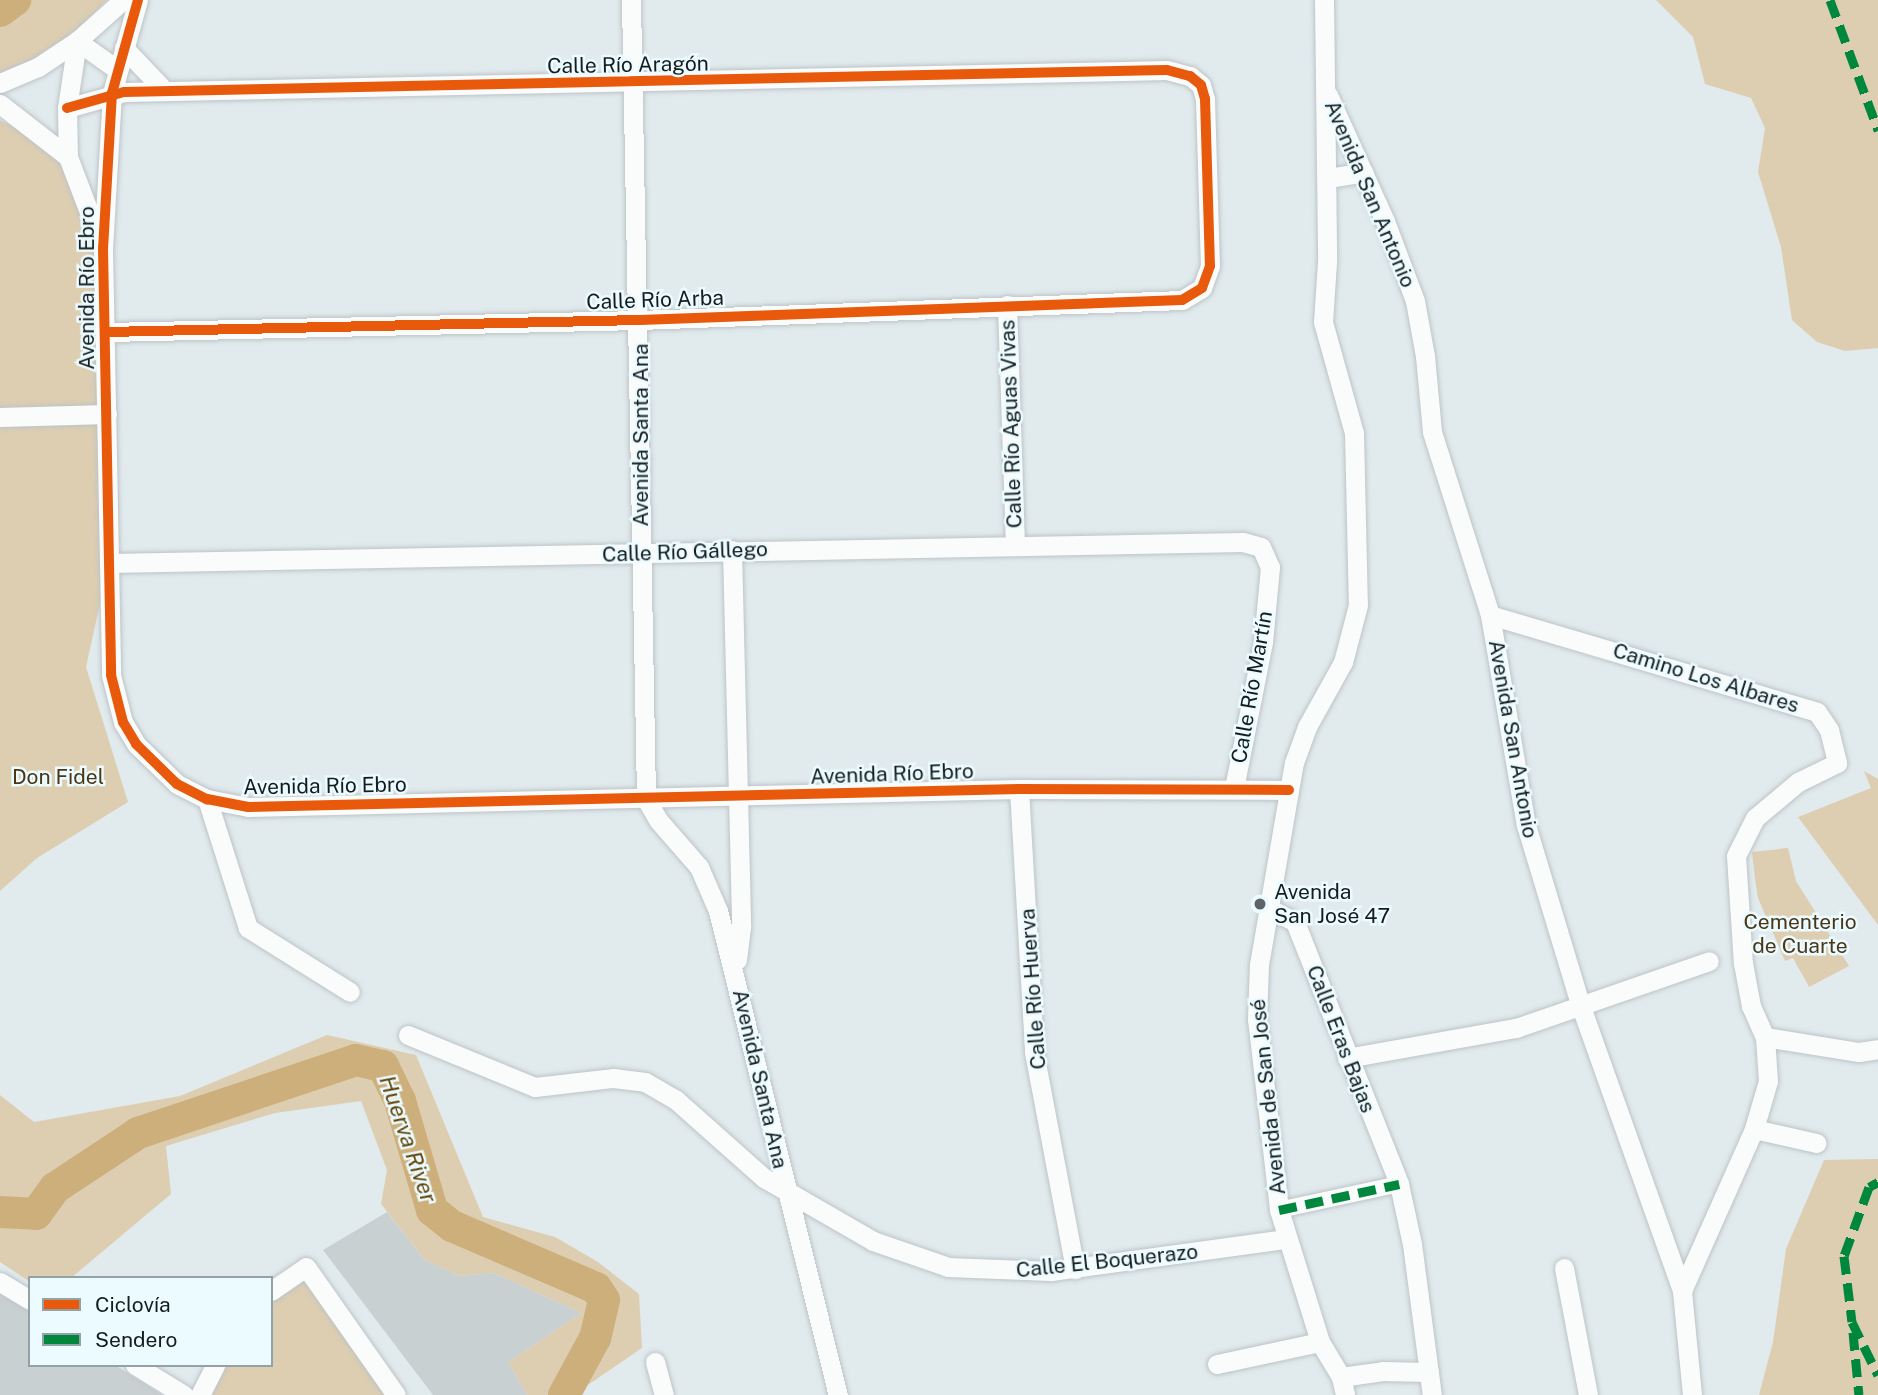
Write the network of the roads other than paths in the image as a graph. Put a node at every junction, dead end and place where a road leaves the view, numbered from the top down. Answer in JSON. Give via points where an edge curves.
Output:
{"nodes":[{"id":1,"x":123,"y":0,"type":"edge"},
{"id":2,"x":138,"y":0,"type":"edge"},
{"id":3,"x":631,"y":0,"type":"edge"},
{"id":4,"x":1324,"y":0,"type":"edge"},
{"id":5,"x":77,"y":41,"type":"junction"},
{"id":6,"x":124,"y":48,"type":"junction"},
{"id":7,"x":118,"y":70,"type":"junction"},
{"id":8,"x":0,"y":83,"type":"edge"},
{"id":9,"x":633,"y":84,"type":"junction"},
{"id":10,"x":1324,"y":87,"type":"junction"},
{"id":11,"x":165,"y":91,"type":"junction"},
{"id":12,"x":113,"y":93,"type":"junction"},
{"id":13,"x":0,"y":104,"type":"edge"},
{"id":14,"x":67,"y":108,"type":"junction"},
{"id":15,"x":68,"y":157,"type":"junction"},
{"id":16,"x":1364,"y":172,"type":"junction"},
{"id":17,"x":1328,"y":178,"type":"junction"},
{"id":18,"x":103,"y":249,"type":"junction"},
{"id":19,"x":1202,"y":288,"type":"joint"},
{"id":20,"x":1007,"y":305,"type":"junction"},
{"id":21,"x":640,"y":320,"type":"junction"},
{"id":22,"x":106,"y":332,"type":"junction"},
{"id":23,"x":107,"y":414,"type":"junction"},
{"id":24,"x":0,"y":416,"type":"edge"},
{"id":25,"x":1015,"y":544,"type":"junction"},
{"id":26,"x":1261,"y":547,"type":"joint"},
{"id":27,"x":732,"y":550,"type":"junction"},
{"id":28,"x":641,"y":555,"type":"junction"},
{"id":29,"x":109,"y":563,"type":"junction"},
{"id":30,"x":1490,"y":614,"type":"junction"},
{"id":31,"x":1234,"y":788,"type":"junction"},
{"id":32,"x":1019,"y":789,"type":"junction"},
{"id":33,"x":1289,"y":790,"type":"junction"},
{"id":34,"x":738,"y":798,"type":"junction"},
{"id":35,"x":207,"y":799,"type":"junction"},
{"id":36,"x":646,"y":799,"type":"junction"},
{"id":37,"x":1268,"y":908,"type":"junction"},
{"id":38,"x":1709,"y":961,"type":"dead end"},
{"id":39,"x":736,"y":971,"type":"junction"},
{"id":40,"x":350,"y":992,"type":"dead end"},
{"id":41,"x":1580,"y":1004,"type":"junction"},
{"id":42,"x":408,"y":1035,"type":"dead end"},
{"id":43,"x":1765,"y":1037,"type":"junction"},
{"id":44,"x":1878,"y":1049,"type":"edge"},
{"id":45,"x":1347,"y":1058,"type":"junction"},
{"id":46,"x":1754,"y":1129,"type":"junction"},
{"id":47,"x":1816,"y":1143,"type":"dead end"},
{"id":48,"x":1399,"y":1184,"type":"junction"},
{"id":49,"x":784,"y":1187,"type":"junction"},
{"id":50,"x":1279,"y":1210,"type":"junction"},
{"id":51,"x":1286,"y":1239,"type":"junction"},
{"id":52,"x":1564,"y":1268,"type":"dead end"},
{"id":53,"x":1075,"y":1269,"type":"junction"},
{"id":54,"x":0,"y":1282,"type":"edge"},
{"id":55,"x":273,"y":1290,"type":"edge"},
{"id":56,"x":1682,"y":1291,"type":"junction"},
{"id":57,"x":28,"y":1299,"type":"edge"},
{"id":58,"x":1320,"y":1342,"type":"junction"},
{"id":59,"x":655,"y":1362,"type":"dead end"},
{"id":60,"x":1217,"y":1364,"type":"dead end"},
{"id":61,"x":138,"y":1367,"type":"edge"},
{"id":62,"x":214,"y":1367,"type":"edge"},
{"id":63,"x":1429,"y":1372,"type":"junction"},
{"id":64,"x":1343,"y":1386,"type":"edge"},
{"id":65,"x":184,"y":1395,"type":"edge"},
{"id":66,"x":200,"y":1395,"type":"edge"},
{"id":67,"x":396,"y":1395,"type":"edge"},
{"id":68,"x":664,"y":1395,"type":"edge"},
{"id":69,"x":838,"y":1395,"type":"edge"},
{"id":70,"x":1432,"y":1395,"type":"edge"},
{"id":71,"x":1588,"y":1395,"type":"edge"},
{"id":72,"x":1692,"y":1395,"type":"edge"}],
"edges":[{"from":1,"to":5,"type":"street"},
{"from":2,"to":6,"type":"street","name":"Avenida Río Ebro"},
{"from":3,"to":9,"type":"street","name":"Avenida Santa Ana"},
{"from":4,"to":10,"type":"street","name":"Avenida de San José"},
{"from":5,"to":7,"type":"street"},
{"from":5,"to":8,"type":"street","via":[[37,67]]},
{"from":5,"to":14,"type":"street","name":"Avenida Río Ebro"},
{"from":6,"to":7,"type":"street","name":"Avenida Río Ebro"},
{"from":6,"to":11,"type":"street"},
{"from":7,"to":12,"type":"street","name":"Avenida Río Ebro"},
{"from":9,"to":11,"type":"street","name":"Calle Río Aragón"},
{"from":9,"to":19,"type":"street","name":"Calle Río Aragón","via":[[1167,70],[1190,76],[1201,85],[1205,99],[1210,266]]},
{"from":9,"to":21,"type":"street","name":"Avenida Santa Ana"},
{"from":10,"to":16,"type":"street","name":"Avenida San Antonio"},
{"from":10,"to":17,"type":"street","name":"Avenida de San José"},
{"from":11,"to":12,"type":"street","name":"Calle Río Aragón"},
{"from":12,"to":14,"type":"street","name":"Calle Río Aragón"},
{"from":12,"to":18,"type":"street","name":"Avenida Río Ebro"},
{"from":13,"to":15,"type":"street"},
{"from":14,"to":15,"type":"street","name":"Avenida Río Ebro"},
{"from":15,"to":18,"type":"street","name":"Avenida Río Ebro"},
{"from":16,"to":17,"type":"street"},
{"from":16,"to":30,"type":"street","name":"Avenida San Antonio","via":[[1415,302],[1435,444]]},
{"from":17,"to":33,"type":"street","name":"Avenida de San José","via":[[1323,322],[1353,433],[1358,605],[1343,662],[1300,744]]},
{"from":18,"to":22,"type":"street","name":"Avenida Río Ebro"},
{"from":19,"to":20,"type":"street","name":"Calle Río Arba","via":[[1175,301]]},
{"from":20,"to":21,"type":"street","name":"Calle Río Arba"},
{"from":20,"to":25,"type":"street","name":"Calle Río Aguas Vivas"},
{"from":21,"to":22,"type":"street","name":"Calle Río Arba"},
{"from":21,"to":28,"type":"street","name":"Avenida Santa Ana"},
{"from":22,"to":23,"type":"street","name":"Avenida Río Ebro"},
{"from":23,"to":24,"type":"street"},
{"from":23,"to":29,"type":"street","name":"Avenida Río Ebro"},
{"from":25,"to":26,"type":"street","name":"Calle Río Gállego","via":[[1243,542]]},
{"from":25,"to":27,"type":"street","name":"Calle Río Gállego"},
{"from":26,"to":31,"type":"street","name":"Calle Río Martín","via":[[1270,567],[1263,642]]},
{"from":27,"to":28,"type":"street","name":"Calle Río Gállego"},
{"from":27,"to":34,"type":"street","name":"Avenida Santa Ana"},
{"from":28,"to":29,"type":"street","name":"Calle Río Gállego"},
{"from":28,"to":36,"type":"street","name":"Avenida Santa Ana"},
{"from":29,"to":35,"type":"street","name":"Avenida Río Ebro","via":[[111,675],[123,722],[160,771]]},
{"from":30,"to":41,"type":"street","name":"Avenida San Antonio","via":[[1526,825]]},
{"from":30,"to":43,"type":"street","name":"Camino Los Albares","via":[[1817,712],[1829,730],[1837,763],[1798,782],[1755,818],[1737,856],[1743,963],[1751,1006]]},
{"from":31,"to":32,"type":"street","name":"Avenida Río Ebro"},
{"from":31,"to":33,"type":"street","name":"Avenida Río Ebro"},
{"from":32,"to":34,"type":"street","name":"Avenida Río Ebro"},
{"from":32,"to":53,"type":"street","name":"Calle Río Huerva","via":[[1034,1052]]},
{"from":33,"to":37,"type":"street","name":"Avenida de San José"},
{"from":34,"to":36,"type":"street","name":"Avenida Río Ebro"},
{"from":34,"to":39,"type":"street","name":"Avenida Santa Ana","via":[[741,927]]},
{"from":35,"to":36,"type":"street","name":"Avenida Río Ebro","via":[[248,807]]},
{"from":35,"to":40,"type":"street","via":[[248,928]]},
{"from":36,"to":39,"type":"street","name":"Avenida Santa Ana","via":[[709,886]]},
{"from":37,"to":45,"type":"street","name":"Calle Eras Bajas","via":[[1295,922]]},
{"from":37,"to":50,"type":"street","name":"Avenida de San José","via":[[1257,1019]]},
{"from":38,"to":41,"type":"street"},
{"from":39,"to":49,"type":"street","name":"Avenida Santa Ana"},
{"from":41,"to":45,"type":"street","via":[[1499,1032]]},
{"from":41,"to":56,"type":"street","name":"Avenida San Antonio"},
{"from":42,"to":49,"type":"street","name":"Calle El Boquerazo","via":[[536,1087],[613,1078],[645,1082],[676,1100],[757,1173]]},
{"from":43,"to":44,"type":"street","via":[[1859,1052]]},
{"from":43,"to":46,"type":"street","name":"Camino Los Albares","via":[[1768,1081]]},
{"from":45,"to":48,"type":"street","name":"Calle Eras Bajas"},
{"from":46,"to":47,"type":"street"},
{"from":46,"to":56,"type":"street","name":"Camino Los Albares"},
{"from":48,"to":50,"type":"street"},
{"from":48,"to":63,"type":"street","name":"Calle Eras Bajas"},
{"from":49,"to":53,"type":"street","name":"Calle El Boquerazo","via":[[873,1241],[921,1260],[996,1272]]},
{"from":49,"to":69,"type":"street","name":"Avenida Santa Ana"},
{"from":50,"to":51,"type":"street","name":"Avenida de San José"},
{"from":51,"to":53,"type":"street","name":"Calle El Boquerazo"},
{"from":51,"to":58,"type":"street","name":"Avenida de San José"},
{"from":52,"to":71,"type":"street"},
{"from":54,"to":57,"type":"street"},
{"from":55,"to":67,"type":"street","via":[[306,1267]]},
{"from":56,"to":72,"type":"street","name":"Avenida San Antonio"},
{"from":58,"to":60,"type":"street"},
{"from":58,"to":64,"type":"street","name":"Avenida de San José"},
{"from":59,"to":68,"type":"street"},
{"from":61,"to":65,"type":"street"},
{"from":62,"to":66,"type":"street"},
{"from":63,"to":64,"type":"street","via":[[1383,1371]]},
{"from":63,"to":70,"type":"street","name":"Calle Eras Bajas"}]}
